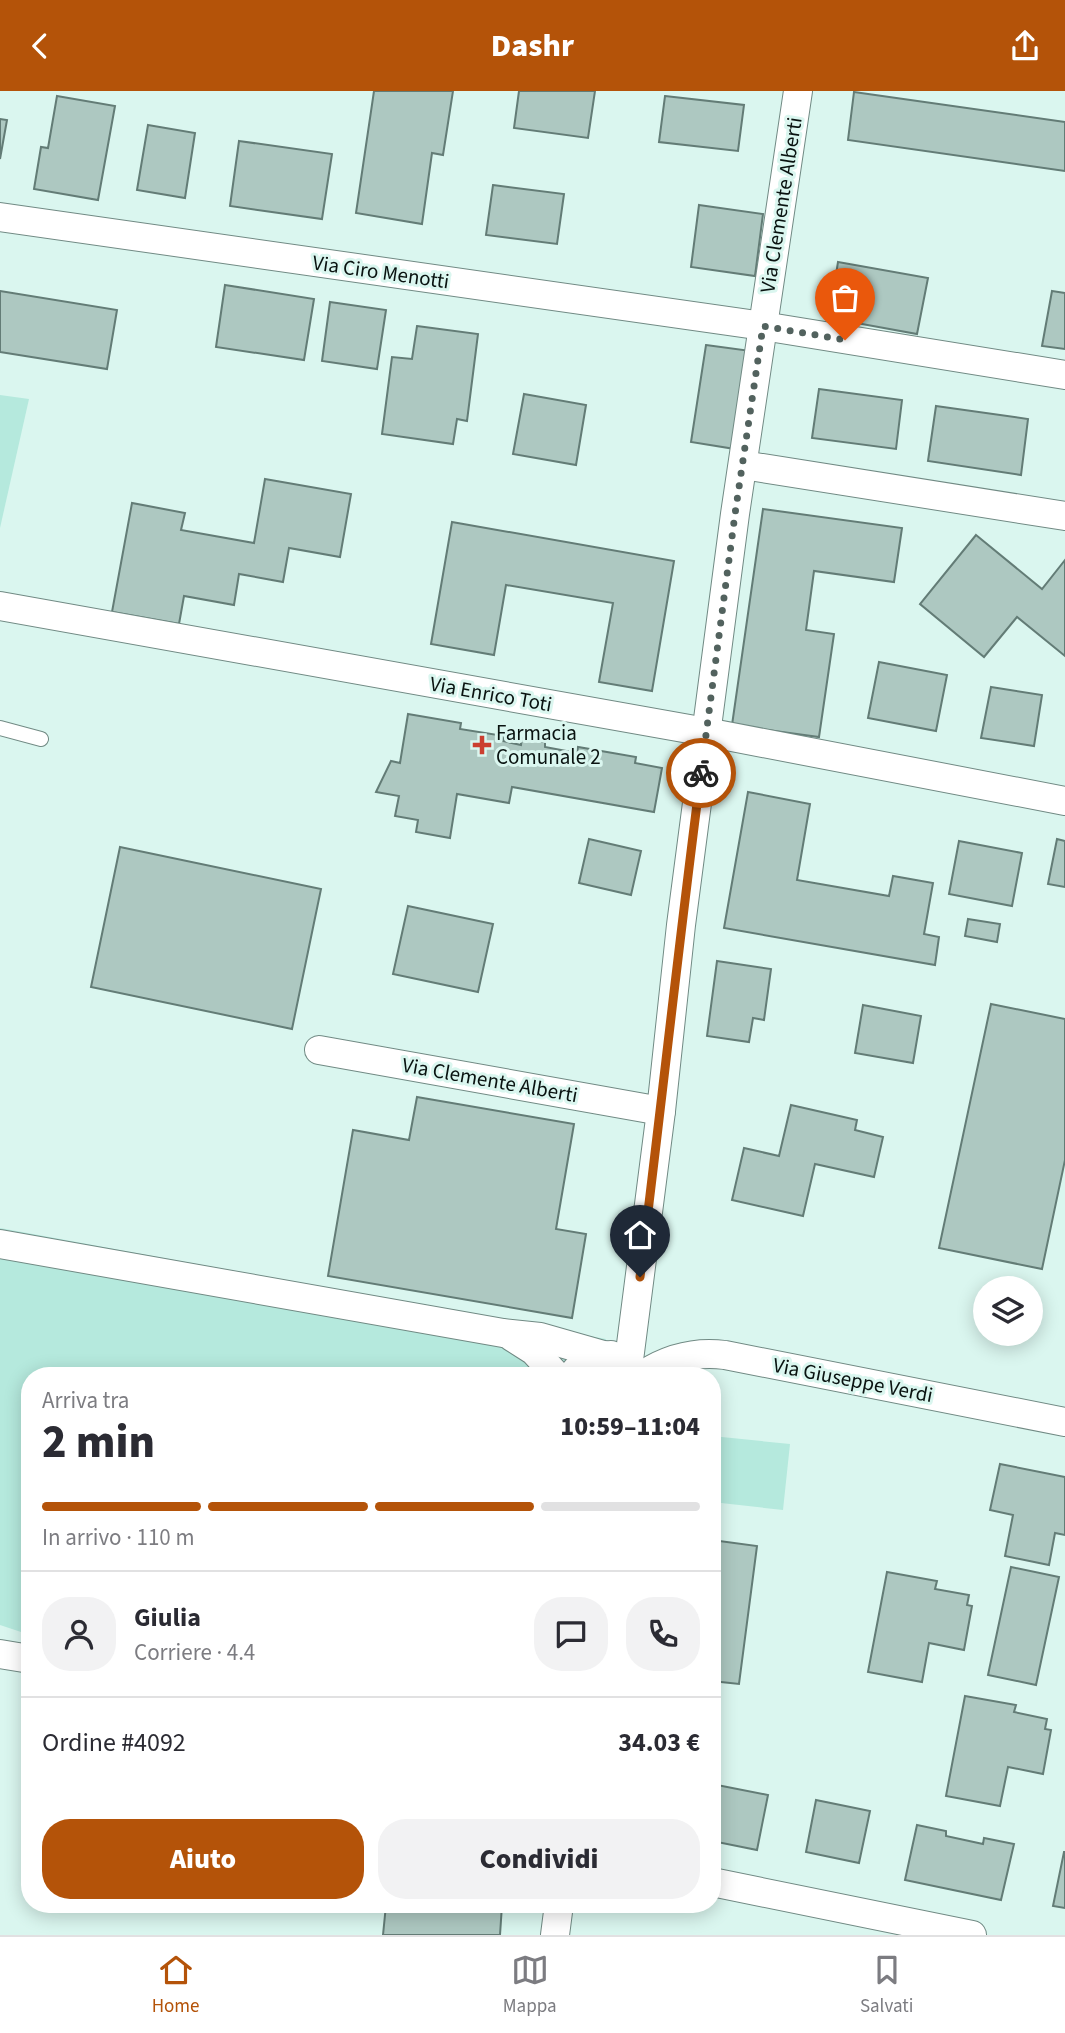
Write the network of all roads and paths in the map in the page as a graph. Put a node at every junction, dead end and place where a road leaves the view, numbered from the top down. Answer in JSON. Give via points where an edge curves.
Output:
{"nodes":[{"id":1,"x":799,"y":91,"type":"edge"},
{"id":2,"x":0,"y":217,"type":"edge"},
{"id":3,"x":763,"y":326,"type":"junction"},
{"id":4,"x":1065,"y":375,"type":"edge"},
{"id":5,"x":743,"y":465,"type":"junction"},
{"id":6,"x":1065,"y":516,"type":"edge"},
{"id":7,"x":0,"y":605,"type":"edge"},
{"id":8,"x":0,"y":728,"type":"edge"},
{"id":9,"x":706,"y":732,"type":"junction"},
{"id":10,"x":41,"y":739,"type":"dead end"},
{"id":11,"x":1065,"y":801,"type":"edge"},
{"id":12,"x":318,"y":1050,"type":"dead end"},
{"id":13,"x":661,"y":1111,"type":"junction"},
{"id":14,"x":0,"y":1244,"type":"edge"},
{"id":15,"x":503,"y":1333,"type":"junction"},
{"id":16,"x":630,"y":1366,"type":"edge"},
{"id":17,"x":549,"y":1367,"type":"edge"},
{"id":18,"x":579,"y":1367,"type":"edge"},
{"id":19,"x":1065,"y":1422,"type":"edge"},
{"id":20,"x":0,"y":1654,"type":"edge"},
{"id":21,"x":21,"y":1658,"type":"edge"},
{"id":22,"x":721,"y":1884,"type":"edge"},
{"id":23,"x":558,"y":1913,"type":"edge"},
{"id":24,"x":555,"y":1935,"type":"edge"},
{"id":25,"x":972,"y":1935,"type":"edge"}],
"edges":[{"from":1,"to":3,"type":"street","name":"Via Clemente Alberti"},
{"from":2,"to":3,"type":"street","name":"Via Ciro Menotti"},
{"from":3,"to":4,"type":"street","name":"Via Ciro Menotti"},
{"from":3,"to":5,"type":"street","name":"Via Clemente Alberti"},
{"from":5,"to":6,"type":"street"},
{"from":5,"to":9,"type":"street","name":"Via Clemente Alberti"},
{"from":7,"to":9,"type":"street","name":"Via Enrico Toti"},
{"from":8,"to":10,"type":"lane"},
{"from":9,"to":11,"type":"street","name":"Via Enrico Toti"},
{"from":9,"to":13,"type":"street","name":"Via Clemente Alberti"},
{"from":12,"to":13,"type":"street","name":"Via Clemente Alberti"},
{"from":13,"to":16,"type":"street","name":"Via Clemente Alberti"},
{"from":14,"to":15,"type":"street"},
{"from":15,"to":16,"type":"street","via":[[530,1335]]},
{"from":15,"to":17,"type":"street","via":[[534,1351]]},
{"from":16,"to":18,"type":"street","name":"Via Giuseppe Verdi","via":[[583,1363]]},
{"from":16,"to":19,"type":"street","name":"Via Giuseppe Verdi","via":[[716,1354]]},
{"from":20,"to":21,"type":"street"},
{"from":22,"to":25,"type":"street"},
{"from":23,"to":24,"type":"street"}]}
